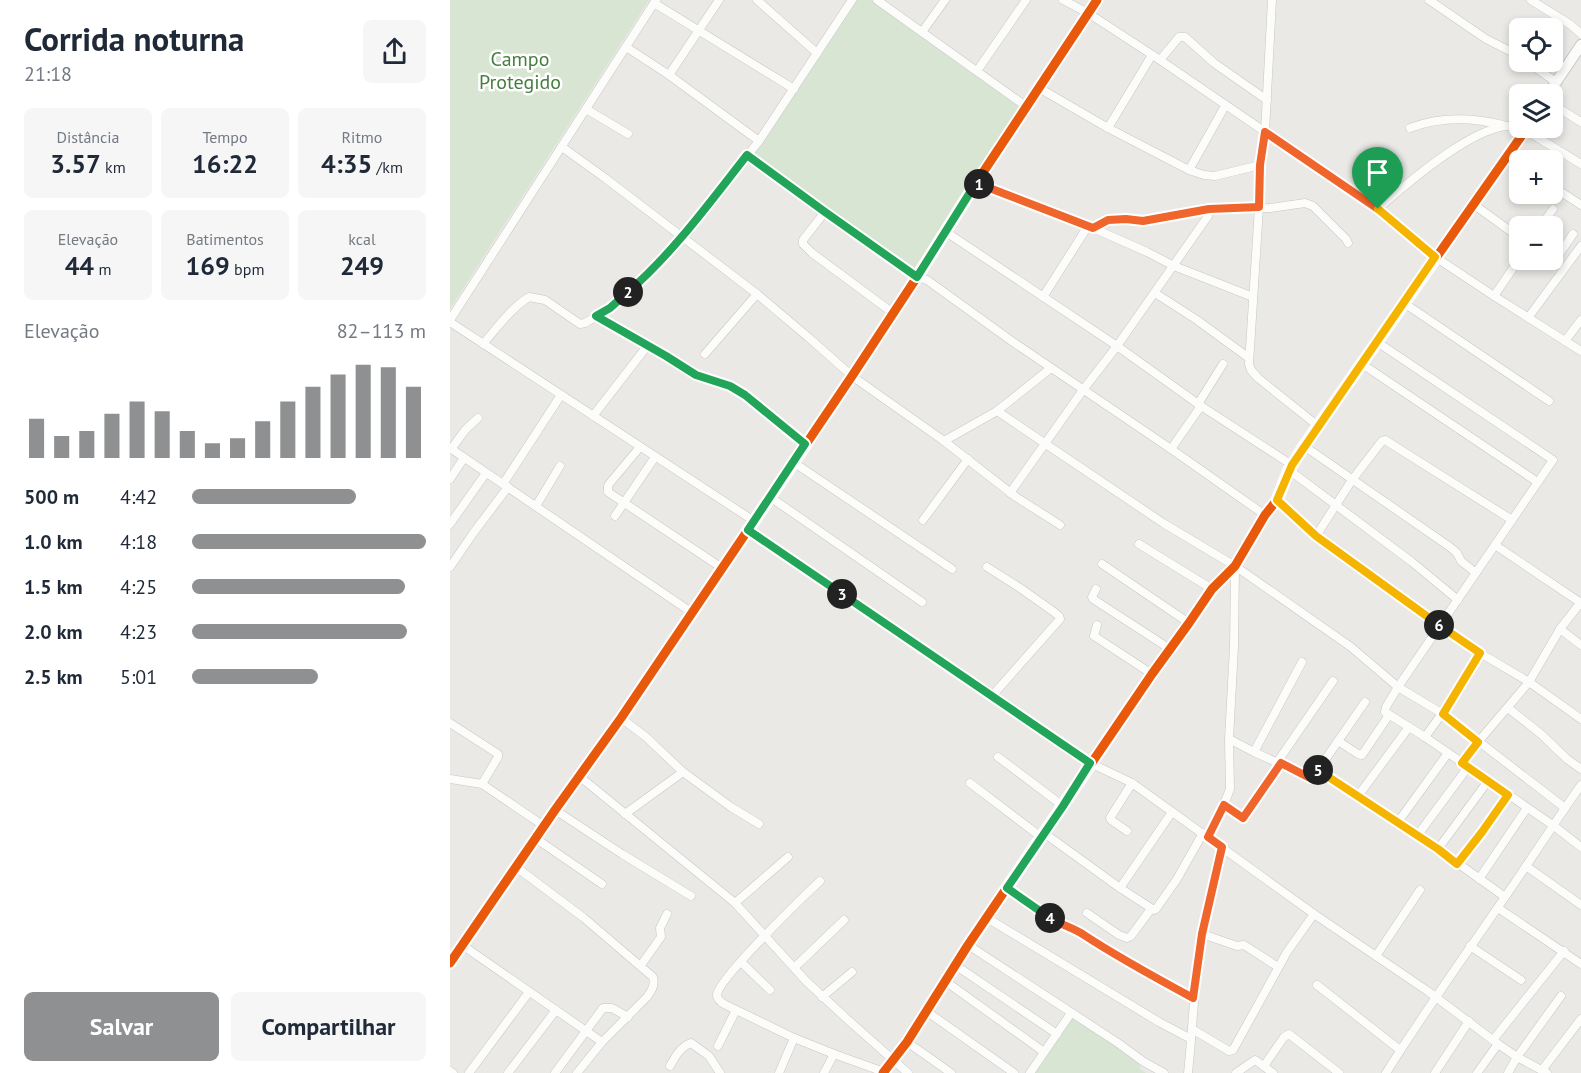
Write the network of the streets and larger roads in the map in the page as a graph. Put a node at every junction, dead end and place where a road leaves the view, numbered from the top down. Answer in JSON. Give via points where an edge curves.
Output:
{"nodes":[{"id":1,"x":719,"y":0,"type":"edge"},
{"id":2,"x":757,"y":0,"type":"edge"},
{"id":3,"x":838,"y":0,"type":"edge"},
{"id":4,"x":877,"y":0,"type":"edge"},
{"id":5,"x":945,"y":0,"type":"edge"},
{"id":6,"x":1026,"y":0,"type":"edge"},
{"id":7,"x":1063,"y":0,"type":"edge"},
{"id":8,"x":1097,"y":0,"type":"edge"},
{"id":9,"x":1272,"y":0,"type":"edge"},
{"id":10,"x":1429,"y":0,"type":"edge"},
{"id":11,"x":1531,"y":0,"type":"edge"},
{"id":12,"x":655,"y":1,"type":"edge"},
{"id":13,"x":850,"y":3,"type":"edge"},
{"id":14,"x":1088,"y":13,"type":"junction"},
{"id":15,"x":699,"y":30,"type":"junction"},
{"id":16,"x":921,"y":32,"type":"junction"},
{"id":17,"x":1581,"y":34,"type":"edge"},
{"id":18,"x":1581,"y":45,"type":"edge"},
{"id":19,"x":626,"y":47,"type":"junction"},
{"id":20,"x":1509,"y":50,"type":"edge"},
{"id":21,"x":817,"y":53,"type":"junction"},
{"id":22,"x":1152,"y":55,"type":"junction"},
{"id":23,"x":1160,"y":60,"type":"junction"},
{"id":24,"x":977,"y":70,"type":"junction"},
{"id":25,"x":1542,"y":72,"type":"edge"},
{"id":26,"x":669,"y":75,"type":"junction"},
{"id":27,"x":1556,"y":82,"type":"joint"},
{"id":28,"x":794,"y":88,"type":"junction"},
{"id":29,"x":1039,"y":88,"type":"junction"},
{"id":30,"x":1267,"y":100,"type":"junction"},
{"id":31,"x":1225,"y":106,"type":"junction"},
{"id":32,"x":1027,"y":107,"type":"junction"},
{"id":33,"x":586,"y":109,"type":"junction"},
{"id":34,"x":1563,"y":111,"type":"edge"},
{"id":35,"x":1581,"y":122,"type":"edge"},
{"id":36,"x":1504,"y":126,"type":"junction"},
{"id":37,"x":1509,"y":127,"type":"edge"},
{"id":38,"x":1108,"y":128,"type":"junction"},
{"id":39,"x":1410,"y":128,"type":"dead end"},
{"id":40,"x":1265,"y":132,"type":"junction"},
{"id":41,"x":628,"y":134,"type":"dead end"},
{"id":42,"x":1517,"y":138,"type":"edge"},
{"id":43,"x":1539,"y":138,"type":"edge"},
{"id":44,"x":759,"y":141,"type":"junction"},
{"id":45,"x":562,"y":147,"type":"junction"},
{"id":46,"x":747,"y":155,"type":"junction"},
{"id":47,"x":1508,"y":155,"type":"joint"},
{"id":48,"x":1581,"y":164,"type":"edge"},
{"id":49,"x":1260,"y":165,"type":"junction"},
{"id":50,"x":1189,"y":170,"type":"junction"},
{"id":51,"x":976,"y":183,"type":"junction"},
{"id":52,"x":1563,"y":193,"type":"edge"},
{"id":53,"x":1473,"y":204,"type":"junction"},
{"id":54,"x":1581,"y":205,"type":"edge"},
{"id":55,"x":1259,"y":207,"type":"junction"},
{"id":56,"x":1209,"y":209,"type":"junction"},
{"id":57,"x":1378,"y":209,"type":"junction"},
{"id":58,"x":1553,"y":209,"type":"dead end"},
{"id":59,"x":825,"y":212,"type":"junction"},
{"id":60,"x":1548,"y":216,"type":"edge"},
{"id":61,"x":1090,"y":227,"type":"junction"},
{"id":62,"x":1509,"y":230,"type":"edge"},
{"id":63,"x":946,"y":232,"type":"junction"},
{"id":64,"x":1574,"y":234,"type":"dead end"},
{"id":65,"x":682,"y":236,"type":"junction"},
{"id":66,"x":1348,"y":243,"type":"dead end"},
{"id":67,"x":1581,"y":246,"type":"edge"},
{"id":68,"x":1563,"y":248,"type":"edge"},
{"id":69,"x":1435,"y":257,"type":"junction"},
{"id":70,"x":1174,"y":266,"type":"junction"},
{"id":71,"x":1564,"y":269,"type":"joint"},
{"id":72,"x":1512,"y":270,"type":"edge"},
{"id":73,"x":917,"y":277,"type":"junction"},
{"id":74,"x":1155,"y":293,"type":"junction"},
{"id":75,"x":757,"y":294,"type":"junction"},
{"id":76,"x":1494,"y":296,"type":"junction"},
{"id":77,"x":1043,"y":297,"type":"junction"},
{"id":78,"x":1252,"y":297,"type":"junction"},
{"id":79,"x":1404,"y":303,"type":"junction"},
{"id":80,"x":893,"y":314,"type":"junction"},
{"id":81,"x":596,"y":316,"type":"junction"},
{"id":82,"x":1528,"y":318,"type":"junction"},
{"id":83,"x":1581,"y":320,"type":"edge"},
{"id":84,"x":450,"y":321,"type":"edge"},
{"id":85,"x":1565,"y":341,"type":"junction"},
{"id":86,"x":1377,"y":342,"type":"junction"},
{"id":87,"x":483,"y":344,"type":"junction"},
{"id":88,"x":648,"y":345,"type":"junction"},
{"id":89,"x":1117,"y":346,"type":"junction"},
{"id":90,"x":1581,"y":351,"type":"edge"},
{"id":91,"x":705,"y":354,"type":"dead end"},
{"id":92,"x":1249,"y":358,"type":"junction"},
{"id":93,"x":1223,"y":364,"type":"dead end"},
{"id":94,"x":1362,"y":364,"type":"junction"},
{"id":95,"x":1051,"y":369,"type":"junction"},
{"id":96,"x":852,"y":376,"type":"junction"},
{"id":97,"x":1083,"y":390,"type":"junction"},
{"id":98,"x":561,"y":395,"type":"junction"},
{"id":99,"x":1549,"y":401,"type":"dead end"},
{"id":100,"x":1200,"y":405,"type":"junction"},
{"id":101,"x":997,"y":411,"type":"junction"},
{"id":102,"x":593,"y":416,"type":"junction"},
{"id":103,"x":478,"y":418,"type":"dead end"},
{"id":104,"x":1318,"y":426,"type":"junction"},
{"id":105,"x":944,"y":441,"type":"junction"},
{"id":106,"x":1046,"y":443,"type":"junction"},
{"id":107,"x":805,"y":444,"type":"junction"},
{"id":108,"x":1304,"y":446,"type":"junction"},
{"id":109,"x":640,"y":447,"type":"junction"},
{"id":110,"x":451,"y":449,"type":"edge"},
{"id":111,"x":1171,"y":449,"type":"junction"},
{"id":112,"x":655,"y":457,"type":"junction"},
{"id":113,"x":464,"y":458,"type":"junction"},
{"id":114,"x":968,"y":459,"type":"junction"},
{"id":115,"x":793,"y":462,"type":"junction"},
{"id":116,"x":560,"y":466,"type":"dead end"},
{"id":117,"x":1290,"y":468,"type":"junction"},
{"id":118,"x":486,"y":473,"type":"junction"},
{"id":119,"x":450,"y":479,"type":"edge"},
{"id":120,"x":1533,"y":479,"type":"dead end"},
{"id":121,"x":1352,"y":480,"type":"junction"},
{"id":122,"x":505,"y":486,"type":"junction"},
{"id":123,"x":1010,"y":493,"type":"junction"},
{"id":124,"x":770,"y":497,"type":"junction"},
{"id":125,"x":1277,"y":500,"type":"junction"},
{"id":126,"x":624,"y":503,"type":"junction"},
{"id":127,"x":536,"y":506,"type":"junction"},
{"id":128,"x":1335,"y":506,"type":"junction"},
{"id":129,"x":1265,"y":515,"type":"junction"},
{"id":130,"x":615,"y":516,"type":"dead end"},
{"id":131,"x":923,"y":520,"type":"dead end"},
{"id":132,"x":1512,"y":520,"type":"junction"},
{"id":133,"x":754,"y":521,"type":"junction"},
{"id":134,"x":450,"y":524,"type":"edge"},
{"id":135,"x":1060,"y":525,"type":"dead end"},
{"id":136,"x":748,"y":530,"type":"junction"},
{"id":137,"x":1316,"y":536,"type":"junction"},
{"id":138,"x":1139,"y":544,"type":"dead end"},
{"id":139,"x":1495,"y":545,"type":"junction"},
{"id":140,"x":1102,"y":564,"type":"dead end"},
{"id":141,"x":1235,"y":566,"type":"junction"},
{"id":142,"x":450,"y":567,"type":"edge"},
{"id":143,"x":987,"y":567,"type":"dead end"},
{"id":144,"x":722,"y":568,"type":"junction"},
{"id":145,"x":952,"y":570,"type":"dead end"},
{"id":146,"x":1476,"y":573,"type":"junction"},
{"id":147,"x":1096,"y":589,"type":"dead end"},
{"id":148,"x":1212,"y":589,"type":"junction"},
{"id":149,"x":1458,"y":600,"type":"junction"},
{"id":150,"x":922,"y":602,"type":"dead end"},
{"id":151,"x":1581,"y":602,"type":"edge"},
{"id":152,"x":691,"y":612,"type":"junction"},
{"id":153,"x":1190,"y":623,"type":"junction"},
{"id":154,"x":1098,"y":625,"type":"dead end"},
{"id":155,"x":1440,"y":625,"type":"junction"},
{"id":156,"x":1560,"y":629,"type":"junction"},
{"id":157,"x":1581,"y":645,"type":"edge"},
{"id":158,"x":1170,"y":648,"type":"junction"},
{"id":159,"x":1480,"y":653,"type":"junction"},
{"id":160,"x":1302,"y":663,"type":"dead end"},
{"id":161,"x":1152,"y":674,"type":"junction"},
{"id":162,"x":1332,"y":681,"type":"dead end"},
{"id":163,"x":1529,"y":682,"type":"junction"},
{"id":164,"x":1398,"y":687,"type":"junction"},
{"id":165,"x":992,"y":696,"type":"junction"},
{"id":166,"x":1365,"y":702,"type":"dead end"},
{"id":167,"x":1508,"y":708,"type":"junction"},
{"id":168,"x":1443,"y":714,"type":"junction"},
{"id":169,"x":1389,"y":715,"type":"junction"},
{"id":170,"x":621,"y":718,"type":"junction"},
{"id":171,"x":1581,"y":719,"type":"edge"},
{"id":172,"x":450,"y":723,"type":"edge"},
{"id":173,"x":1409,"y":727,"type":"junction"},
{"id":174,"x":1425,"y":737,"type":"junction"},
{"id":175,"x":1229,"y":739,"type":"junction"},
{"id":176,"x":1338,"y":741,"type":"junction"},
{"id":177,"x":1478,"y":742,"type":"junction"},
{"id":178,"x":1254,"y":752,"type":"junction"},
{"id":179,"x":1448,"y":753,"type":"junction"},
{"id":180,"x":998,"y":757,"type":"dead end"},
{"id":181,"x":1280,"y":762,"type":"junction"},
{"id":182,"x":1090,"y":763,"type":"junction"},
{"id":183,"x":1465,"y":765,"type":"junction"},
{"id":184,"x":1581,"y":769,"type":"edge"},
{"id":185,"x":1318,"y":770,"type":"junction"},
{"id":186,"x":683,"y":772,"type":"junction"},
{"id":187,"x":579,"y":776,"type":"junction"},
{"id":188,"x":450,"y":779,"type":"edge"},
{"id":189,"x":1488,"y":780,"type":"junction"},
{"id":190,"x":970,"y":783,"type":"dead end"},
{"id":191,"x":1132,"y":783,"type":"junction"},
{"id":192,"x":482,"y":784,"type":"junction"},
{"id":193,"x":1580,"y":788,"type":"edge"},
{"id":194,"x":1508,"y":795,"type":"junction"},
{"id":195,"x":1358,"y":796,"type":"junction"},
{"id":196,"x":1224,"y":805,"type":"junction"},
{"id":197,"x":1063,"y":806,"type":"junction"},
{"id":198,"x":1565,"y":807,"type":"junction"},
{"id":199,"x":1527,"y":808,"type":"junction"},
{"id":200,"x":555,"y":810,"type":"junction"},
{"id":201,"x":1172,"y":812,"type":"junction"},
{"id":202,"x":625,"y":814,"type":"junction"},
{"id":203,"x":1398,"y":822,"type":"junction"},
{"id":204,"x":759,"y":824,"type":"dead end"},
{"id":205,"x":544,"y":826,"type":"junction"},
{"id":206,"x":1554,"y":826,"type":"junction"},
{"id":207,"x":1127,"y":831,"type":"dead end"},
{"id":208,"x":1043,"y":835,"type":"junction"},
{"id":209,"x":1206,"y":835,"type":"junction"},
{"id":210,"x":1417,"y":836,"type":"junction"},
{"id":211,"x":535,"y":838,"type":"junction"},
{"id":212,"x":1222,"y":847,"type":"junction"},
{"id":213,"x":1581,"y":847,"type":"edge"},
{"id":214,"x":1438,"y":849,"type":"junction"},
{"id":215,"x":788,"y":857,"type":"dead end"},
{"id":216,"x":1457,"y":864,"type":"junction"},
{"id":217,"x":1526,"y":866,"type":"junction"},
{"id":218,"x":516,"y":867,"type":"junction"},
{"id":219,"x":1479,"y":879,"type":"junction"},
{"id":220,"x":820,"y":881,"type":"dead end"},
{"id":221,"x":602,"y":884,"type":"dead end"},
{"id":222,"x":1007,"y":888,"type":"junction"},
{"id":223,"x":1120,"y":888,"type":"junction"},
{"id":224,"x":1420,"y":890,"type":"dead end"},
{"id":225,"x":692,"y":896,"type":"dead end"},
{"id":226,"x":1504,"y":897,"type":"junction"},
{"id":227,"x":735,"y":903,"type":"junction"},
{"id":228,"x":1581,"y":905,"type":"edge"},
{"id":229,"x":1497,"y":908,"type":"junction"},
{"id":230,"x":1151,"y":909,"type":"junction"},
{"id":231,"x":1087,"y":913,"type":"dead end"},
{"id":232,"x":667,"y":914,"type":"dead end"},
{"id":233,"x":1314,"y":914,"type":"junction"},
{"id":234,"x":987,"y":918,"type":"junction"},
{"id":235,"x":844,"y":920,"type":"dead end"},
{"id":236,"x":1202,"y":934,"type":"junction"},
{"id":237,"x":765,"y":935,"type":"junction"},
{"id":238,"x":462,"y":945,"type":"junction"},
{"id":239,"x":968,"y":945,"type":"junction"},
{"id":240,"x":1470,"y":946,"type":"junction"},
{"id":241,"x":1564,"y":951,"type":"junction"},
{"id":242,"x":1376,"y":956,"type":"junction"},
{"id":243,"x":741,"y":962,"type":"junction"},
{"id":244,"x":450,"y":963,"type":"edge"},
{"id":245,"x":955,"y":964,"type":"junction"},
{"id":246,"x":1581,"y":964,"type":"edge"},
{"id":247,"x":641,"y":965,"type":"junction"},
{"id":248,"x":795,"y":967,"type":"junction"},
{"id":249,"x":1278,"y":967,"type":"junction"},
{"id":250,"x":852,"y":972,"type":"dead end"},
{"id":251,"x":1521,"y":980,"type":"dead end"},
{"id":252,"x":945,"y":981,"type":"junction"},
{"id":253,"x":1317,"y":985,"type":"dead end"},
{"id":254,"x":770,"y":990,"type":"dead end"},
{"id":255,"x":529,"y":992,"type":"junction"},
{"id":256,"x":1561,"y":996,"type":"dead end"},
{"id":257,"x":822,"y":997,"type":"junction"},
{"id":258,"x":1437,"y":997,"type":"junction"},
{"id":259,"x":1193,"y":998,"type":"junction"},
{"id":260,"x":556,"y":1010,"type":"junction"},
{"id":261,"x":736,"y":1010,"type":"junction"},
{"id":262,"x":926,"y":1011,"type":"junction"},
{"id":263,"x":1071,"y":1013,"type":"junction"},
{"id":264,"x":628,"y":1017,"type":"junction"},
{"id":265,"x":1581,"y":1019,"type":"edge"},
{"id":266,"x":1469,"y":1021,"type":"junction"},
{"id":267,"x":1192,"y":1029,"type":"junction"},
{"id":268,"x":587,"y":1031,"type":"junction"},
{"id":269,"x":1058,"y":1034,"type":"junction"},
{"id":270,"x":794,"y":1038,"type":"junction"},
{"id":271,"x":1191,"y":1039,"type":"junction"},
{"id":272,"x":603,"y":1042,"type":"junction"},
{"id":273,"x":907,"y":1042,"type":"junction"},
{"id":274,"x":1496,"y":1042,"type":"junction"},
{"id":275,"x":718,"y":1046,"type":"dead end"},
{"id":276,"x":1400,"y":1050,"type":"junction"},
{"id":277,"x":1044,"y":1052,"type":"junction"},
{"id":278,"x":834,"y":1054,"type":"junction"},
{"id":279,"x":1517,"y":1057,"type":"junction"},
{"id":280,"x":892,"y":1060,"type":"junction"},
{"id":281,"x":670,"y":1066,"type":"dead end"},
{"id":282,"x":1264,"y":1066,"type":"junction"},
{"id":283,"x":1544,"y":1071,"type":"edge"},
{"id":284,"x":469,"y":1073,"type":"edge"},
{"id":285,"x":508,"y":1073,"type":"edge"},
{"id":286,"x":555,"y":1073,"type":"edge"},
{"id":287,"x":577,"y":1073,"type":"edge"},
{"id":288,"x":720,"y":1073,"type":"edge"},
{"id":289,"x":779,"y":1073,"type":"edge"},
{"id":290,"x":824,"y":1073,"type":"edge"},
{"id":291,"x":884,"y":1073,"type":"edge"},
{"id":292,"x":908,"y":1073,"type":"edge"},
{"id":293,"x":951,"y":1073,"type":"edge"},
{"id":294,"x":1014,"y":1073,"type":"edge"},
{"id":295,"x":1030,"y":1073,"type":"edge"},
{"id":296,"x":1164,"y":1073,"type":"edge"},
{"id":297,"x":1188,"y":1073,"type":"edge"},
{"id":298,"x":1236,"y":1073,"type":"edge"},
{"id":299,"x":1273,"y":1073,"type":"edge"},
{"id":300,"x":1339,"y":1073,"type":"edge"},
{"id":301,"x":1386,"y":1073,"type":"edge"},
{"id":302,"x":1435,"y":1073,"type":"edge"},
{"id":303,"x":1477,"y":1073,"type":"edge"},
{"id":304,"x":1508,"y":1073,"type":"edge"}],
"edges":[{"from":1,"to":15,"type":"street"},
{"from":2,"to":21,"type":"street"},
{"from":3,"to":13,"type":"street"},
{"from":4,"to":16,"type":"street"},
{"from":5,"to":16,"type":"street"},
{"from":6,"to":24,"type":"street"},
{"from":7,"to":14,"type":"street"},
{"from":8,"to":14,"type":"street"},
{"from":9,"to":30,"type":"street"},
{"from":10,"to":20,"type":"street"},
{"from":11,"to":17,"type":"street"},
{"from":12,"to":15,"type":"street"},
{"from":12,"to":19,"type":"street"},
{"from":13,"to":21,"type":"street"},
{"from":14,"to":22,"type":"street"},
{"from":14,"to":29,"type":"street"},
{"from":15,"to":26,"type":"street"},
{"from":15,"to":28,"type":"street"},
{"from":16,"to":24,"type":"street"},
{"from":18,"to":27,"type":"street"},
{"from":19,"to":26,"type":"street"},
{"from":19,"to":33,"type":"street"},
{"from":21,"to":28,"type":"street"},
{"from":22,"to":23,"type":"street"},
{"from":22,"to":38,"type":"street"},
{"from":23,"to":30,"type":"street","via":[[1179,37],[1185,37]]},
{"from":23,"to":31,"type":"street"},
{"from":24,"to":32,"type":"street"},
{"from":25,"to":27,"type":"street"},
{"from":26,"to":44,"type":"street"},
{"from":28,"to":44,"type":"street"},
{"from":29,"to":32,"type":"street"},
{"from":29,"to":38,"type":"street"},
{"from":30,"to":40,"type":"street"},
{"from":31,"to":40,"type":"street"},
{"from":31,"to":50,"type":"street"},
{"from":32,"to":51,"type":"street"},
{"from":33,"to":41,"type":"street"},
{"from":33,"to":45,"type":"street"},
{"from":34,"to":35,"type":"street"},
{"from":36,"to":37,"type":"street"},
{"from":36,"to":39,"type":"street","via":[[1454,118]]},
{"from":36,"to":57,"type":"street","via":[[1476,136],[1427,168]]},
{"from":38,"to":50,"type":"street"},
{"from":40,"to":49,"type":"street"},
{"from":40,"to":57,"type":"street"},
{"from":42,"to":47,"type":"street"},
{"from":43,"to":48,"type":"street"},
{"from":44,"to":46,"type":"street"},
{"from":45,"to":65,"type":"street"},
{"from":45,"to":84,"type":"street"},
{"from":46,"to":59,"type":"street"},
{"from":46,"to":65,"type":"street"},
{"from":47,"to":53,"type":"street"},
{"from":49,"to":50,"type":"street","via":[[1215,176]]},
{"from":49,"to":55,"type":"street"},
{"from":51,"to":61,"type":"street"},
{"from":51,"to":63,"type":"street"},
{"from":52,"to":54,"type":"street"},
{"from":53,"to":62,"type":"street"},
{"from":53,"to":69,"type":"street"},
{"from":55,"to":56,"type":"street"},
{"from":55,"to":66,"type":"street","via":[[1308,203]]},
{"from":55,"to":78,"type":"street"},
{"from":56,"to":61,"type":"street","via":[[1143,221],[1108,220]]},
{"from":56,"to":70,"type":"street"},
{"from":57,"to":69,"type":"street"},
{"from":58,"to":60,"type":"street"},
{"from":59,"to":73,"type":"street"},
{"from":59,"to":80,"type":"street","via":[[803,244]]},
{"from":61,"to":70,"type":"street"},
{"from":61,"to":77,"type":"street"},
{"from":63,"to":73,"type":"street"},
{"from":63,"to":77,"type":"street"},
{"from":64,"to":68,"type":"street"},
{"from":65,"to":75,"type":"street"},
{"from":65,"to":81,"type":"street","via":[[638,283]]},
{"from":67,"to":71,"type":"street"},
{"from":69,"to":76,"type":"street"},
{"from":69,"to":79,"type":"street"},
{"from":70,"to":74,"type":"street"},
{"from":70,"to":78,"type":"street"},
{"from":71,"to":82,"type":"street"},
{"from":72,"to":76,"type":"street"},
{"from":73,"to":80,"type":"street"},
{"from":73,"to":95,"type":"street"},
{"from":74,"to":89,"type":"street"},
{"from":74,"to":92,"type":"street"},
{"from":75,"to":91,"type":"street"},
{"from":75,"to":96,"type":"street"},
{"from":76,"to":82,"type":"street"},
{"from":77,"to":89,"type":"street"},
{"from":78,"to":92,"type":"street"},
{"from":79,"to":86,"type":"street"},
{"from":79,"to":99,"type":"street"},
{"from":80,"to":96,"type":"street"},
{"from":81,"to":87,"type":"street","via":[[580,324],[545,300],[529,297]]},
{"from":81,"to":88,"type":"street"},
{"from":82,"to":85,"type":"street"},
{"from":83,"to":85,"type":"street"},
{"from":84,"to":87,"type":"street"},
{"from":85,"to":90,"type":"street"},
{"from":86,"to":94,"type":"street"},
{"from":86,"to":132,"type":"street","via":[[1553,460]]},
{"from":87,"to":98,"type":"street"},
{"from":88,"to":102,"type":"street"},
{"from":88,"to":107,"type":"street","via":[[696,375],[745,395]]},
{"from":89,"to":97,"type":"street"},
{"from":89,"to":100,"type":"street"},
{"from":92,"to":104,"type":"street","via":[[1251,370],[1258,378]]},
{"from":93,"to":100,"type":"street"},
{"from":94,"to":104,"type":"street"},
{"from":94,"to":120,"type":"street"},
{"from":95,"to":97,"type":"street"},
{"from":95,"to":101,"type":"street"},
{"from":96,"to":105,"type":"street"},
{"from":96,"to":107,"type":"street"},
{"from":97,"to":106,"type":"street"},
{"from":97,"to":111,"type":"street"},
{"from":98,"to":102,"type":"street"},
{"from":98,"to":122,"type":"street"},
{"from":100,"to":111,"type":"street"},
{"from":100,"to":117,"type":"street"},
{"from":101,"to":105,"type":"street"},
{"from":101,"to":106,"type":"street"},
{"from":102,"to":109,"type":"street"},
{"from":103,"to":110,"type":"street"},
{"from":104,"to":108,"type":"street"},
{"from":105,"to":114,"type":"street"},
{"from":106,"to":123,"type":"street"},
{"from":106,"to":141,"type":"street","via":[[1163,523]]},
{"from":107,"to":115,"type":"street"},
{"from":108,"to":117,"type":"street"},
{"from":108,"to":121,"type":"street"},
{"from":109,"to":112,"type":"street"},
{"from":109,"to":126,"type":"street","via":[[608,486],[608,492]]},
{"from":110,"to":113,"type":"street"},
{"from":111,"to":129,"type":"street"},
{"from":112,"to":126,"type":"street"},
{"from":112,"to":133,"type":"street"},
{"from":113,"to":118,"type":"street"},
{"from":113,"to":119,"type":"street"},
{"from":114,"to":123,"type":"street"},
{"from":114,"to":131,"type":"street"},
{"from":115,"to":124,"type":"street"},
{"from":115,"to":145,"type":"street"},
{"from":116,"to":127,"type":"street"},
{"from":117,"to":125,"type":"street"},
{"from":117,"to":128,"type":"street"},
{"from":118,"to":122,"type":"street"},
{"from":118,"to":134,"type":"street"},
{"from":121,"to":128,"type":"street"},
{"from":121,"to":132,"type":"street","via":[[1385,440]]},
{"from":121,"to":146,"type":"street","via":[[1450,547]]},
{"from":122,"to":127,"type":"street"},
{"from":122,"to":142,"type":"street"},
{"from":123,"to":135,"type":"street"},
{"from":124,"to":133,"type":"street"},
{"from":124,"to":150,"type":"street"},
{"from":125,"to":129,"type":"street"},
{"from":125,"to":137,"type":"street"},
{"from":126,"to":130,"type":"street"},
{"from":126,"to":144,"type":"street"},
{"from":127,"to":152,"type":"street"},
{"from":128,"to":137,"type":"street"},
{"from":128,"to":149,"type":"street"},
{"from":129,"to":141,"type":"street"},
{"from":132,"to":139,"type":"street"},
{"from":133,"to":136,"type":"street"},
{"from":136,"to":144,"type":"street"},
{"from":136,"to":165,"type":"street"},
{"from":137,"to":155,"type":"street"},
{"from":138,"to":148,"type":"street"},
{"from":139,"to":146,"type":"street"},
{"from":139,"to":151,"type":"street"},
{"from":140,"to":153,"type":"street"},
{"from":141,"to":148,"type":"street"},
{"from":141,"to":164,"type":"street","via":[[1352,647]]},
{"from":141,"to":175,"type":"street"},
{"from":143,"to":165,"type":"street","via":[[1060,619]]},
{"from":144,"to":152,"type":"street"},
{"from":146,"to":149,"type":"street"},
{"from":147,"to":158,"type":"street","via":[[1093,599]]},
{"from":148,"to":153,"type":"street"},
{"from":149,"to":155,"type":"street"},
{"from":151,"to":156,"type":"street"},
{"from":152,"to":170,"type":"street"},
{"from":153,"to":158,"type":"street"},
{"from":154,"to":161,"type":"street","via":[[1094,636]]},
{"from":155,"to":159,"type":"street"},
{"from":155,"to":164,"type":"street"},
{"from":156,"to":157,"type":"street"},
{"from":156,"to":163,"type":"street"},
{"from":158,"to":161,"type":"street"},
{"from":159,"to":163,"type":"street"},
{"from":159,"to":168,"type":"street"},
{"from":160,"to":178,"type":"street"},
{"from":161,"to":182,"type":"street"},
{"from":162,"to":181,"type":"street"},
{"from":163,"to":167,"type":"street"},
{"from":163,"to":171,"type":"street"},
{"from":164,"to":168,"type":"street"},
{"from":164,"to":169,"type":"street","via":[[1385,709]]},
{"from":165,"to":182,"type":"street"},
{"from":166,"to":176,"type":"street"},
{"from":167,"to":177,"type":"street"},
{"from":167,"to":184,"type":"street"},
{"from":168,"to":174,"type":"street"},
{"from":168,"to":177,"type":"street"},
{"from":169,"to":173,"type":"street"},
{"from":169,"to":176,"type":"street","via":[[1362,755]]},
{"from":170,"to":186,"type":"street"},
{"from":170,"to":187,"type":"street"},
{"from":172,"to":192,"type":"street","via":[[498,754]]},
{"from":173,"to":174,"type":"street"},
{"from":173,"to":195,"type":"street"},
{"from":174,"to":179,"type":"street"},
{"from":175,"to":178,"type":"street"},
{"from":175,"to":196,"type":"street","via":[[1230,789]]},
{"from":176,"to":185,"type":"street"},
{"from":177,"to":183,"type":"street"},
{"from":177,"to":198,"type":"street"},
{"from":178,"to":181,"type":"street"},
{"from":179,"to":183,"type":"street"},
{"from":179,"to":203,"type":"street"},
{"from":180,"to":197,"type":"street"},
{"from":181,"to":185,"type":"street","via":[[1311,778]]},
{"from":181,"to":196,"type":"street","via":[[1243,818]]},
{"from":182,"to":191,"type":"street"},
{"from":182,"to":197,"type":"street"},
{"from":183,"to":189,"type":"street"},
{"from":183,"to":210,"type":"street"},
{"from":185,"to":195,"type":"street"},
{"from":186,"to":202,"type":"street"},
{"from":186,"to":204,"type":"street"},
{"from":187,"to":200,"type":"street"},
{"from":187,"to":202,"type":"street"},
{"from":188,"to":192,"type":"street"},
{"from":189,"to":194,"type":"street"},
{"from":189,"to":214,"type":"street"},
{"from":190,"to":208,"type":"street"},
{"from":191,"to":201,"type":"street"},
{"from":191,"to":207,"type":"street","via":[[1110,818]]},
{"from":192,"to":205,"type":"street"},
{"from":193,"to":198,"type":"street"},
{"from":194,"to":199,"type":"street"},
{"from":194,"to":216,"type":"street"},
{"from":195,"to":203,"type":"street"},
{"from":196,"to":209,"type":"street"},
{"from":197,"to":208,"type":"street"},
{"from":198,"to":206,"type":"street"},
{"from":199,"to":206,"type":"street"},
{"from":199,"to":219,"type":"street"},
{"from":200,"to":205,"type":"street"},
{"from":200,"to":225,"type":"street"},
{"from":201,"to":209,"type":"street"},
{"from":201,"to":223,"type":"street"},
{"from":202,"to":227,"type":"street"},
{"from":203,"to":210,"type":"street"},
{"from":205,"to":211,"type":"street"},
{"from":206,"to":213,"type":"street"},
{"from":206,"to":217,"type":"street"},
{"from":208,"to":222,"type":"street"},
{"from":208,"to":223,"type":"street"},
{"from":209,"to":212,"type":"street"},
{"from":209,"to":230,"type":"street","via":[[1156,909]]},
{"from":210,"to":214,"type":"street"},
{"from":211,"to":218,"type":"street"},
{"from":211,"to":221,"type":"street"},
{"from":212,"to":233,"type":"street"},
{"from":212,"to":236,"type":"street"},
{"from":214,"to":216,"type":"street"},
{"from":215,"to":227,"type":"street"},
{"from":216,"to":219,"type":"street"},
{"from":217,"to":226,"type":"street"},
{"from":217,"to":228,"type":"street"},
{"from":218,"to":238,"type":"street"},
{"from":218,"to":247,"type":"street"},
{"from":219,"to":226,"type":"street"},
{"from":220,"to":237,"type":"street"},
{"from":222,"to":234,"type":"street"},
{"from":222,"to":259,"type":"street","via":[[1056,922]]},
{"from":223,"to":230,"type":"street"},
{"from":224,"to":242,"type":"street"},
{"from":226,"to":229,"type":"street"},
{"from":227,"to":237,"type":"street"},
{"from":229,"to":240,"type":"street"},
{"from":229,"to":241,"type":"street"},
{"from":230,"to":231,"type":"street","via":[[1127,938]]},
{"from":232,"to":247,"type":"street","via":[[660,928],[661,937]]},
{"from":233,"to":242,"type":"street"},
{"from":233,"to":249,"type":"street"},
{"from":234,"to":239,"type":"street"},
{"from":234,"to":271,"type":"street"},
{"from":235,"to":248,"type":"street"},
{"from":236,"to":249,"type":"street","via":[[1244,945]]},
{"from":236,"to":259,"type":"street"},
{"from":237,"to":243,"type":"street"},
{"from":237,"to":248,"type":"street"},
{"from":238,"to":244,"type":"street"},
{"from":238,"to":255,"type":"street"},
{"from":239,"to":245,"type":"street"},
{"from":239,"to":263,"type":"street"},
{"from":240,"to":251,"type":"street"},
{"from":240,"to":258,"type":"street"},
{"from":241,"to":246,"type":"street"},
{"from":241,"to":274,"type":"street"},
{"from":242,"to":258,"type":"street"},
{"from":243,"to":254,"type":"street"},
{"from":243,"to":261,"type":"street","via":[[717,995]]},
{"from":245,"to":252,"type":"street"},
{"from":245,"to":269,"type":"street"},
{"from":247,"to":264,"type":"street","via":[[655,982]]},
{"from":248,"to":257,"type":"street"},
{"from":249,"to":267,"type":"street","via":[[1233,1050]]},
{"from":250,"to":257,"type":"street"},
{"from":252,"to":262,"type":"street"},
{"from":252,"to":277,"type":"street"},
{"from":253,"to":276,"type":"street"},
{"from":255,"to":260,"type":"street"},
{"from":255,"to":284,"type":"street"},
{"from":256,"to":279,"type":"street"},
{"from":257,"to":280,"type":"street"},
{"from":258,"to":266,"type":"street"},
{"from":258,"to":276,"type":"street"},
{"from":259,"to":267,"type":"street"},
{"from":260,"to":268,"type":"street"},
{"from":260,"to":285,"type":"street"},
{"from":261,"to":270,"type":"street"},
{"from":261,"to":275,"type":"street"},
{"from":262,"to":273,"type":"street"},
{"from":262,"to":294,"type":"street"},
{"from":263,"to":269,"type":"street"},
{"from":263,"to":296,"type":"street"},
{"from":264,"to":268,"type":"street","via":[[612,1008],[603,1008]]},
{"from":264,"to":272,"type":"street"},
{"from":265,"to":283,"type":"street"},
{"from":266,"to":274,"type":"street"},
{"from":266,"to":302,"type":"street"},
{"from":267,"to":271,"type":"street"},
{"from":268,"to":272,"type":"street"},
{"from":268,"to":286,"type":"street"},
{"from":269,"to":277,"type":"street"},
{"from":270,"to":278,"type":"street"},
{"from":270,"to":289,"type":"street"},
{"from":271,"to":297,"type":"street"},
{"from":272,"to":287,"type":"street"},
{"from":273,"to":280,"type":"street"},
{"from":273,"to":293,"type":"street"},
{"from":274,"to":279,"type":"street"},
{"from":274,"to":303,"type":"street"},
{"from":276,"to":301,"type":"street"},
{"from":277,"to":295,"type":"street"},
{"from":278,"to":290,"type":"street"},
{"from":278,"to":291,"type":"street"},
{"from":279,"to":283,"type":"street"},
{"from":279,"to":304,"type":"street"},
{"from":280,"to":291,"type":"street"},
{"from":280,"to":292,"type":"street"},
{"from":281,"to":288,"type":"street","via":[[691,1043],[709,1056]]},
{"from":282,"to":298,"type":"street","via":[[1256,1060]]},
{"from":282,"to":299,"type":"street"},
{"from":282,"to":300,"type":"street","via":[[1289,1034]]}]}
